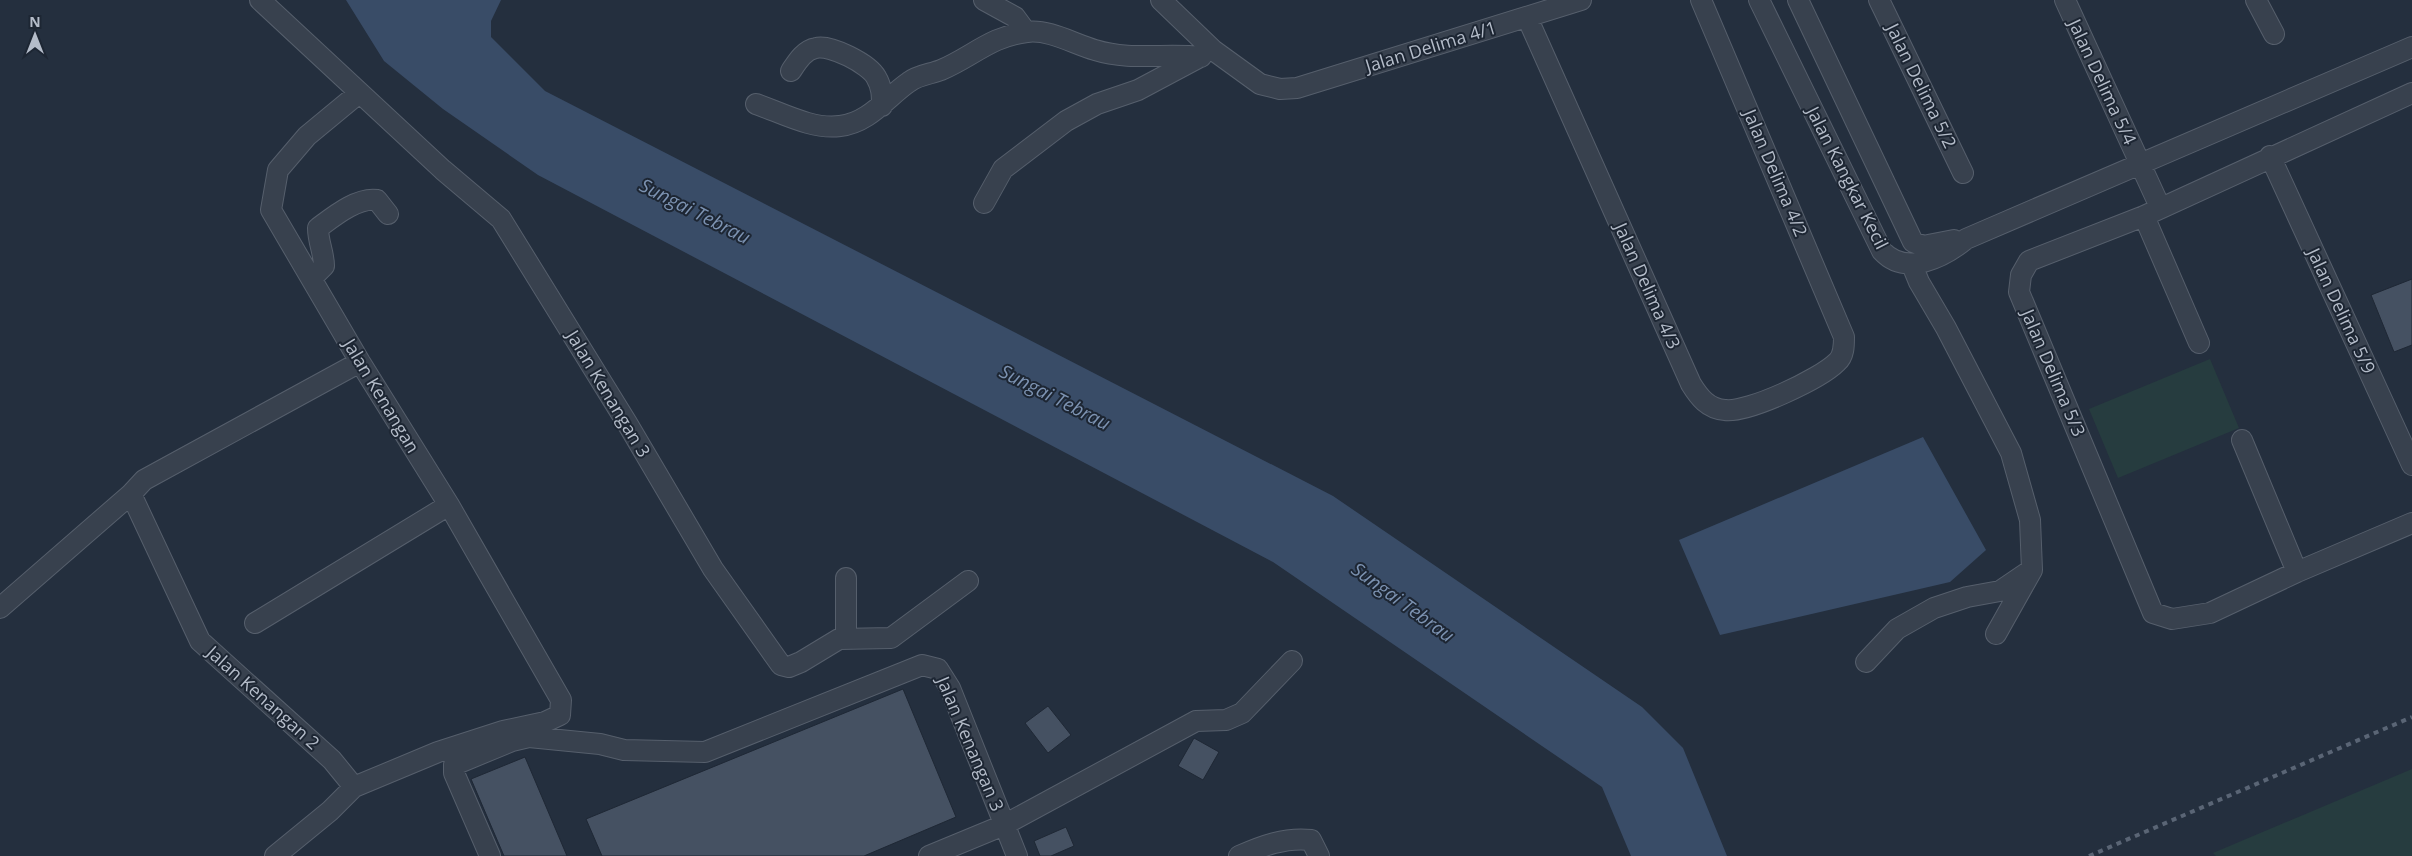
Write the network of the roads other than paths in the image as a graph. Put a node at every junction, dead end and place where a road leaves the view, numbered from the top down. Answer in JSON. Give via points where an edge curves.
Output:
{"nodes":[{"id":1,"x":260,"y":0,"type":"edge"},
{"id":2,"x":984,"y":0,"type":"edge"},
{"id":3,"x":1161,"y":0,"type":"edge"},
{"id":4,"x":1581,"y":0,"type":"edge"},
{"id":5,"x":1701,"y":0,"type":"edge"},
{"id":6,"x":1759,"y":0,"type":"edge"},
{"id":7,"x":1798,"y":0,"type":"edge"},
{"id":8,"x":1879,"y":0,"type":"edge"},
{"id":9,"x":2065,"y":0,"type":"edge"},
{"id":10,"x":2256,"y":0,"type":"edge"},
{"id":11,"x":1527,"y":17,"type":"junction"},
{"id":12,"x":1026,"y":32,"type":"junction"},
{"id":13,"x":2274,"y":34,"type":"dead end"},
{"id":14,"x":2412,"y":47,"type":"edge"},
{"id":15,"x":1207,"y":54,"type":"junction"},
{"id":16,"x":791,"y":71,"type":"dead end"},
{"id":17,"x":875,"y":74,"type":"junction"},
{"id":18,"x":912,"y":80,"type":"junction"},
{"id":19,"x":359,"y":93,"type":"junction"},
{"id":20,"x":2410,"y":100,"type":"edge"},
{"id":21,"x":756,"y":104,"type":"dead end"},
{"id":22,"x":882,"y":106,"type":"junction"},
{"id":23,"x":2270,"y":156,"type":"junction"},
{"id":24,"x":2139,"y":164,"type":"junction"},
{"id":25,"x":1963,"y":172,"type":"dead end"},
{"id":26,"x":984,"y":203,"type":"dead end"},
{"id":27,"x":2152,"y":211,"type":"junction"},
{"id":28,"x":388,"y":214,"type":"dead end"},
{"id":29,"x":1966,"y":239,"type":"junction"},
{"id":30,"x":1912,"y":265,"type":"junction"},
{"id":31,"x":312,"y":278,"type":"junction"},
{"id":32,"x":2199,"y":343,"type":"dead end"},
{"id":33,"x":1844,"y":347,"type":"joint"},
{"id":34,"x":360,"y":362,"type":"junction"},
{"id":35,"x":2242,"y":440,"type":"dead end"},
{"id":36,"x":2412,"y":466,"type":"edge"},
{"id":37,"x":131,"y":494,"type":"junction"},
{"id":38,"x":449,"y":505,"type":"junction"},
{"id":39,"x":2412,"y":523,"type":"edge"},
{"id":40,"x":2032,"y":570,"type":"junction"},
{"id":41,"x":2297,"y":572,"type":"junction"},
{"id":42,"x":846,"y":578,"type":"dead end"},
{"id":43,"x":968,"y":581,"type":"dead end"},
{"id":44,"x":0,"y":608,"type":"edge"},
{"id":45,"x":255,"y":623,"type":"dead end"},
{"id":46,"x":1996,"y":634,"type":"dead end"},
{"id":47,"x":846,"y":638,"type":"junction"},
{"id":48,"x":1292,"y":661,"type":"dead end"},
{"id":49,"x":1866,"y":662,"type":"dead end"},
{"id":50,"x":354,"y":787,"type":"junction"},
{"id":51,"x":1004,"y":825,"type":"junction"},
{"id":52,"x":275,"y":856,"type":"edge"},
{"id":53,"x":490,"y":856,"type":"edge"},
{"id":54,"x":929,"y":856,"type":"edge"},
{"id":55,"x":1017,"y":856,"type":"edge"},
{"id":56,"x":1239,"y":856,"type":"edge"},
{"id":57,"x":1319,"y":856,"type":"edge"}],
"edges":[{"from":1,"to":19,"type":"street"},
{"from":2,"to":12,"type":"street","via":[[1015,17]]},
{"from":3,"to":15,"type":"street"},
{"from":4,"to":11,"type":"street","name":"Jalan Delima 4/1"},
{"from":5,"to":33,"type":"street","name":"Jalan Delima 4/2","via":[[1840,324]]},
{"from":6,"to":30,"type":"street","name":"Jalan Kangkar Kecil","via":[[1882,251],[1899,263]]},
{"from":7,"to":29,"type":"street","name":"Jalan Kangkar Kecil","via":[[1914,242],[1923,246]]},
{"from":8,"to":25,"type":"street","name":"Jalan Delima 5/2"},
{"from":9,"to":24,"type":"street","name":"Jalan Delima 5/4"},
{"from":10,"to":13,"type":"street"},
{"from":11,"to":15,"type":"street","name":"Jalan Delima 4/1","via":[[1297,88],[1280,89],[1260,84]]},
{"from":11,"to":33,"type":"street","name":"Jalan Delima 4/3","via":[[1699,398],[1712,407],[1737,410],[1779,395],[1817,376],[1838,362]]},
{"from":12,"to":15,"type":"street","via":[[1044,32],[1117,56]]},
{"from":12,"to":18,"type":"street","via":[[988,42],[942,70]]},
{"from":14,"to":24,"type":"street"},
{"from":15,"to":26,"type":"street","via":[[1138,90],[1097,104],[1066,121],[1003,169]]},
{"from":16,"to":17,"type":"street","via":[[800,58],[814,48],[827,46]]},
{"from":17,"to":18,"type":"street"},
{"from":17,"to":22,"type":"street","via":[[882,90]]},
{"from":18,"to":22,"type":"street"},
{"from":19,"to":31,"type":"street","name":"Jalan Kenangan","via":[[307,136],[278,170],[271,210]]},
{"from":19,"to":47,"type":"street","name":"Jalan Kenangan 3","via":[[501,219],[627,423],[712,569],[776,661],[789,667]]},
{"from":20,"to":23,"type":"street","name":"Jalan Delima 5/3"},
{"from":21,"to":22,"type":"street","via":[[815,125],[840,126]]},
{"from":23,"to":27,"type":"street","name":"Jalan Delima 5/3"},
{"from":23,"to":36,"type":"street","name":"Jalan Delima 5/9"},
{"from":24,"to":27,"type":"street","name":"Jalan Delima 5/4"},
{"from":24,"to":29,"type":"street"},
{"from":27,"to":32,"type":"street","name":"Jalan Delima 5/4"},
{"from":27,"to":41,"type":"street","name":"Jalan Delima 5/3","via":[[2030,261],[2021,275],[2019,292],[2153,613],[2172,619],[2210,613]]},
{"from":28,"to":31,"type":"street","via":[[377,200],[370,199],[342,211],[318,228],[324,266]]},
{"from":29,"to":30,"type":"street","via":[[1953,250]]},
{"from":30,"to":40,"type":"street","via":[[1918,282],[1946,328],[2011,453],[2030,520]]},
{"from":31,"to":34,"type":"street","name":"Jalan Kenangan"},
{"from":34,"to":37,"type":"street","via":[[144,480]]},
{"from":34,"to":38,"type":"street","name":"Jalan Kenangan"},
{"from":35,"to":41,"type":"street"},
{"from":37,"to":44,"type":"street"},
{"from":37,"to":50,"type":"street","name":"Jalan Kenangan 2","via":[[200,641],[332,760]]},
{"from":38,"to":45,"type":"street"},
{"from":38,"to":50,"type":"street","name":"Jalan Kenangan","via":[[561,700],[560,715],[438,752]]},
{"from":39,"to":41,"type":"street","name":"Jalan Delima 5/3"},
{"from":40,"to":46,"type":"street"},
{"from":40,"to":49,"type":"street","via":[[2000,591],[1934,608],[1897,629]]},
{"from":42,"to":47,"type":"street"},
{"from":43,"to":47,"type":"street","via":[[891,638]]},
{"from":48,"to":51,"type":"street","via":[[1242,713],[1226,720],[1196,721]]},
{"from":50,"to":52,"type":"street"},
{"from":51,"to":53,"type":"street","name":"Jalan Kenangan 3","via":[[950,688],[938,669],[922,666],[705,752],[624,750],[600,744],[529,737],[454,765],[454,773]]},
{"from":51,"to":54,"type":"street"},
{"from":51,"to":55,"type":"street"},
{"from":56,"to":57,"type":"street","via":[[1268,844],[1299,839],[1311,840]]}]}
